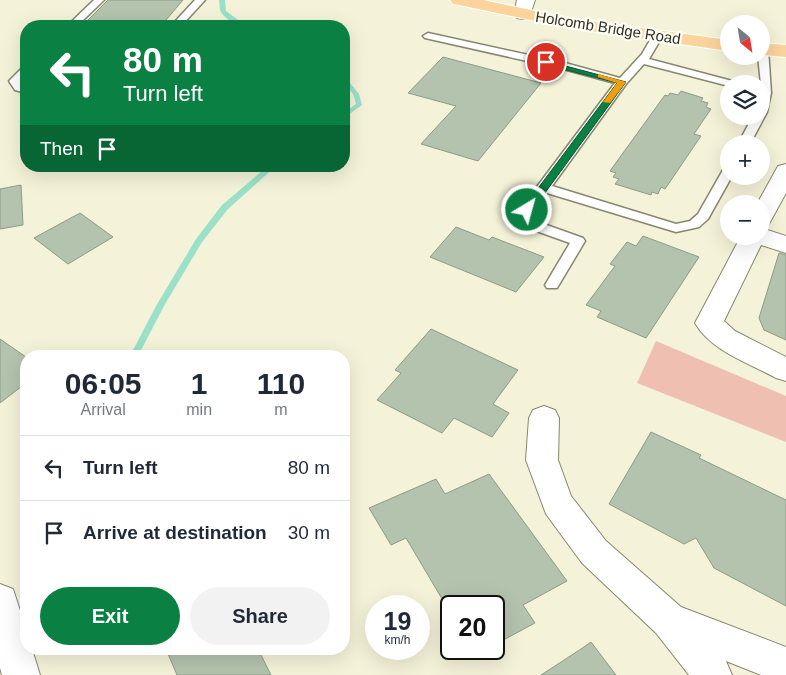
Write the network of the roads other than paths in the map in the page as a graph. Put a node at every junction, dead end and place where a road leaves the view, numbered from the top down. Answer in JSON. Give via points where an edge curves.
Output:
{"nodes":[{"id":1,"x":99,"y":0,"type":"edge"},
{"id":2,"x":200,"y":0,"type":"edge"},
{"id":3,"x":459,"y":0,"type":"edge"},
{"id":4,"x":524,"y":7,"type":"edge"},
{"id":5,"x":78,"y":20,"type":"edge"},
{"id":6,"x":182,"y":20,"type":"edge"},
{"id":7,"x":428,"y":36,"type":"dead end"},
{"id":8,"x":657,"y":37,"type":"junction"},
{"id":9,"x":720,"y":45,"type":"edge"},
{"id":10,"x":770,"y":50,"type":"edge"},
{"id":11,"x":786,"y":52,"type":"edge"},
{"id":12,"x":642,"y":60,"type":"junction"},
{"id":13,"x":20,"y":76,"type":"edge"},
{"id":14,"x":720,"y":81,"type":"edge"},
{"id":15,"x":622,"y":82,"type":"junction"},
{"id":16,"x":20,"y":88,"type":"edge"},
{"id":17,"x":786,"y":171,"type":"edge"},
{"id":18,"x":720,"y":185,"type":"edge"},
{"id":19,"x":544,"y":188,"type":"junction"},
{"id":20,"x":770,"y":202,"type":"edge"},
{"id":21,"x":770,"y":239,"type":"edge"},
{"id":22,"x":748,"y":245,"type":"edge"},
{"id":23,"x":786,"y":245,"type":"edge"},
{"id":24,"x":552,"y":285,"type":"dead end"},
{"id":25,"x":786,"y":370,"type":"edge"},
{"id":26,"x":544,"y":418,"type":"dead end"},
{"id":27,"x":0,"y":601,"type":"edge"},
{"id":28,"x":669,"y":620,"type":"junction"},
{"id":29,"x":786,"y":666,"type":"edge"},
{"id":30,"x":21,"y":675,"type":"edge"},
{"id":31,"x":712,"y":675,"type":"edge"}],
"edges":[{"from":1,"to":5,"type":"lane"},
{"from":2,"to":6,"type":"lane"},
{"from":3,"to":4,"type":"main road","name":"Holcomb Bridge Road"},
{"from":4,"to":8,"type":"main road","name":"Holcomb Bridge Road"},
{"from":7,"to":15,"type":"lane"},
{"from":8,"to":9,"type":"main road","name":"Holcomb Bridge Road"},
{"from":8,"to":12,"type":"lane"},
{"from":10,"to":11,"type":"main road"},
{"from":12,"to":14,"type":"lane"},
{"from":12,"to":15,"type":"lane"},
{"from":13,"to":16,"type":"lane","via":[[14,81]]},
{"from":15,"to":19,"type":"lane"},
{"from":17,"to":20,"type":"street"},
{"from":18,"to":19,"type":"lane","via":[[694,224],[676,228]]},
{"from":19,"to":24,"type":"lane","via":[[519,220],[578,240]]},
{"from":21,"to":23,"type":"street"},
{"from":22,"to":25,"type":"street","via":[[709,323],[725,338]]},
{"from":26,"to":28,"type":"street","via":[[542,460],[558,504],[594,552]]},
{"from":27,"to":30,"type":"street"},
{"from":28,"to":29,"type":"street"},
{"from":28,"to":31,"type":"street"}]}
